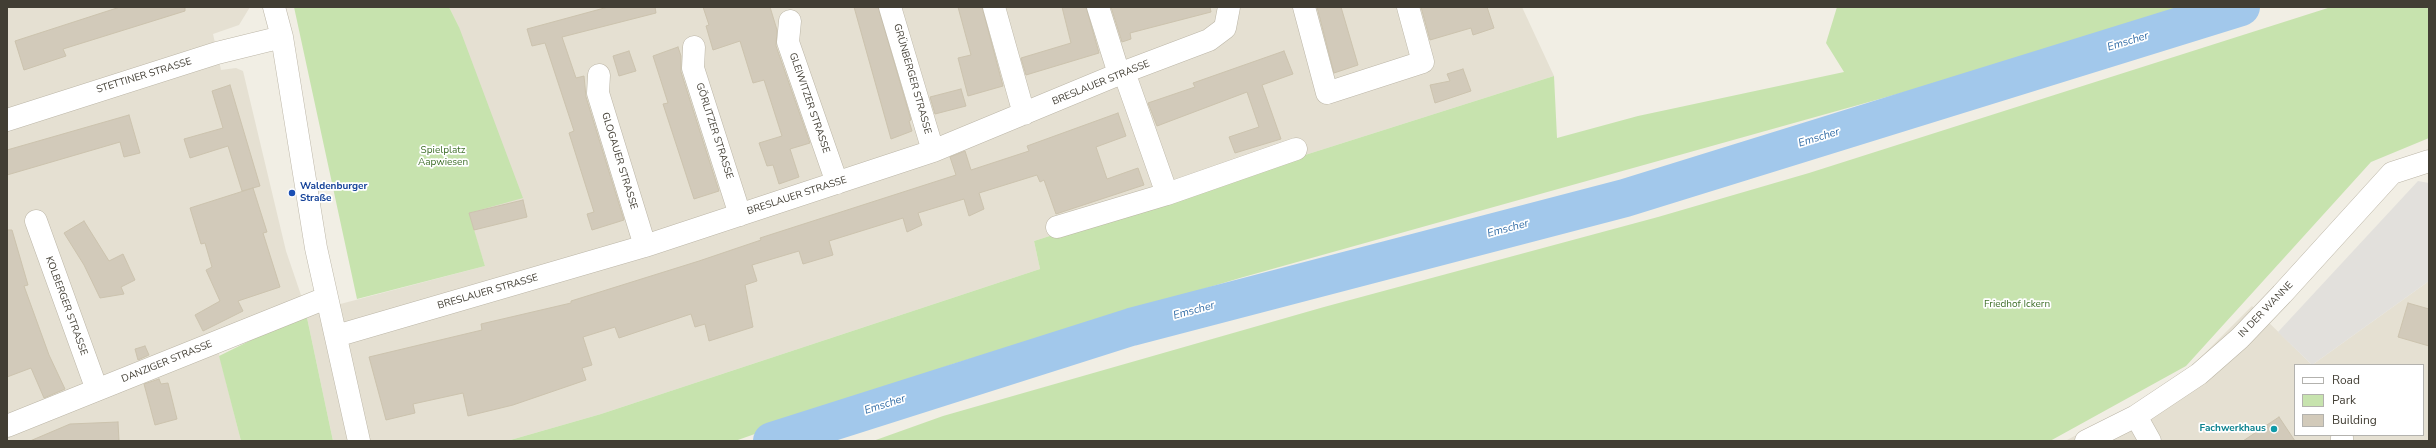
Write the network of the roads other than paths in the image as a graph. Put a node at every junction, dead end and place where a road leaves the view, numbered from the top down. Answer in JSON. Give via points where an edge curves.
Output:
{"nodes":[{"id":1,"x":274,"y":7,"type":"edge"},
{"id":2,"x":890,"y":7,"type":"edge"},
{"id":3,"x":994,"y":7,"type":"edge"},
{"id":4,"x":1098,"y":7,"type":"edge"},
{"id":5,"x":1228,"y":7,"type":"edge"},
{"id":6,"x":1304,"y":7,"type":"edge"},
{"id":7,"x":1408,"y":7,"type":"edge"},
{"id":8,"x":790,"y":21,"type":"dead end"},
{"id":9,"x":282,"y":37,"type":"junction"},
{"id":10,"x":694,"y":47,"type":"dead end"},
{"id":11,"x":1121,"y":73,"type":"junction"},
{"id":12,"x":599,"y":75,"type":"dead end"},
{"id":13,"x":1024,"y":114,"type":"junction"},
{"id":14,"x":7,"y":120,"type":"edge"},
{"id":15,"x":1296,"y":149,"type":"dead end"},
{"id":16,"x":933,"y":151,"type":"junction"},
{"id":17,"x":2429,"y":161,"type":"edge"},
{"id":18,"x":837,"y":183,"type":"junction"},
{"id":19,"x":1167,"y":194,"type":"junction"},
{"id":20,"x":740,"y":215,"type":"junction"},
{"id":21,"x":36,"y":221,"type":"dead end"},
{"id":22,"x":1057,"y":227,"type":"dead end"},
{"id":23,"x":645,"y":246,"type":"junction"},
{"id":24,"x":326,"y":298,"type":"junction"},
{"id":25,"x":336,"y":336,"type":"junction"},
{"id":26,"x":97,"y":390,"type":"junction"},
{"id":27,"x":2136,"y":416,"type":"junction"},
{"id":28,"x":7,"y":426,"type":"edge"},
{"id":29,"x":359,"y":441,"type":"edge"},
{"id":30,"x":2086,"y":441,"type":"edge"},
{"id":31,"x":2150,"y":441,"type":"edge"}],
"edges":[{"from":1,"to":9,"type":"street"},
{"from":2,"to":16,"type":"street","name":"GRÜNBERGER STRASSE"},
{"from":3,"to":13,"type":"street"},
{"from":4,"to":11,"type":"street"},
{"from":5,"to":11,"type":"street","name":"BRESLAUER STRASSE","via":[[1225,28],[1209,40]]},
{"from":6,"to":7,"type":"street","via":[[1327,93],[1423,62]]},
{"from":8,"to":18,"type":"street","name":"GLEIWITZER STRASSE","via":[[788,42]]},
{"from":9,"to":14,"type":"street","name":"STETTINER STRASSE","via":[[217,53]]},
{"from":9,"to":24,"type":"street","via":[[298,144]]},
{"from":10,"to":20,"type":"street","name":"GÖRLITZER STRASSE","via":[[693,68]]},
{"from":11,"to":13,"type":"street","name":"BRESLAUER STRASSE"},
{"from":11,"to":19,"type":"street"},
{"from":12,"to":23,"type":"street","name":"GLOGAUER STRASSE","via":[[598,93]]},
{"from":13,"to":16,"type":"street","name":"BRESLAUER STRASSE"},
{"from":15,"to":19,"type":"street"},
{"from":16,"to":18,"type":"street","name":"BRESLAUER STRASSE"},
{"from":17,"to":27,"type":"street","name":"IN DER WANNE","via":[[2392,173],[2240,338],[2199,374]]},
{"from":18,"to":20,"type":"street","name":"BRESLAUER STRASSE"},
{"from":19,"to":22,"type":"street"},
{"from":20,"to":23,"type":"street","name":"BRESLAUER STRASSE"},
{"from":21,"to":26,"type":"street","name":"KOLBERGER STRASSE"},
{"from":23,"to":25,"type":"street","name":"BRESLAUER STRASSE"},
{"from":24,"to":25,"type":"street"},
{"from":24,"to":26,"type":"street","name":"DANZIGER STRASSE"},
{"from":25,"to":29,"type":"street"},
{"from":26,"to":28,"type":"street","name":"DANZIGER STRASSE"},
{"from":27,"to":30,"type":"street","name":"IN DER WANNE"},
{"from":27,"to":31,"type":"street"}]}
